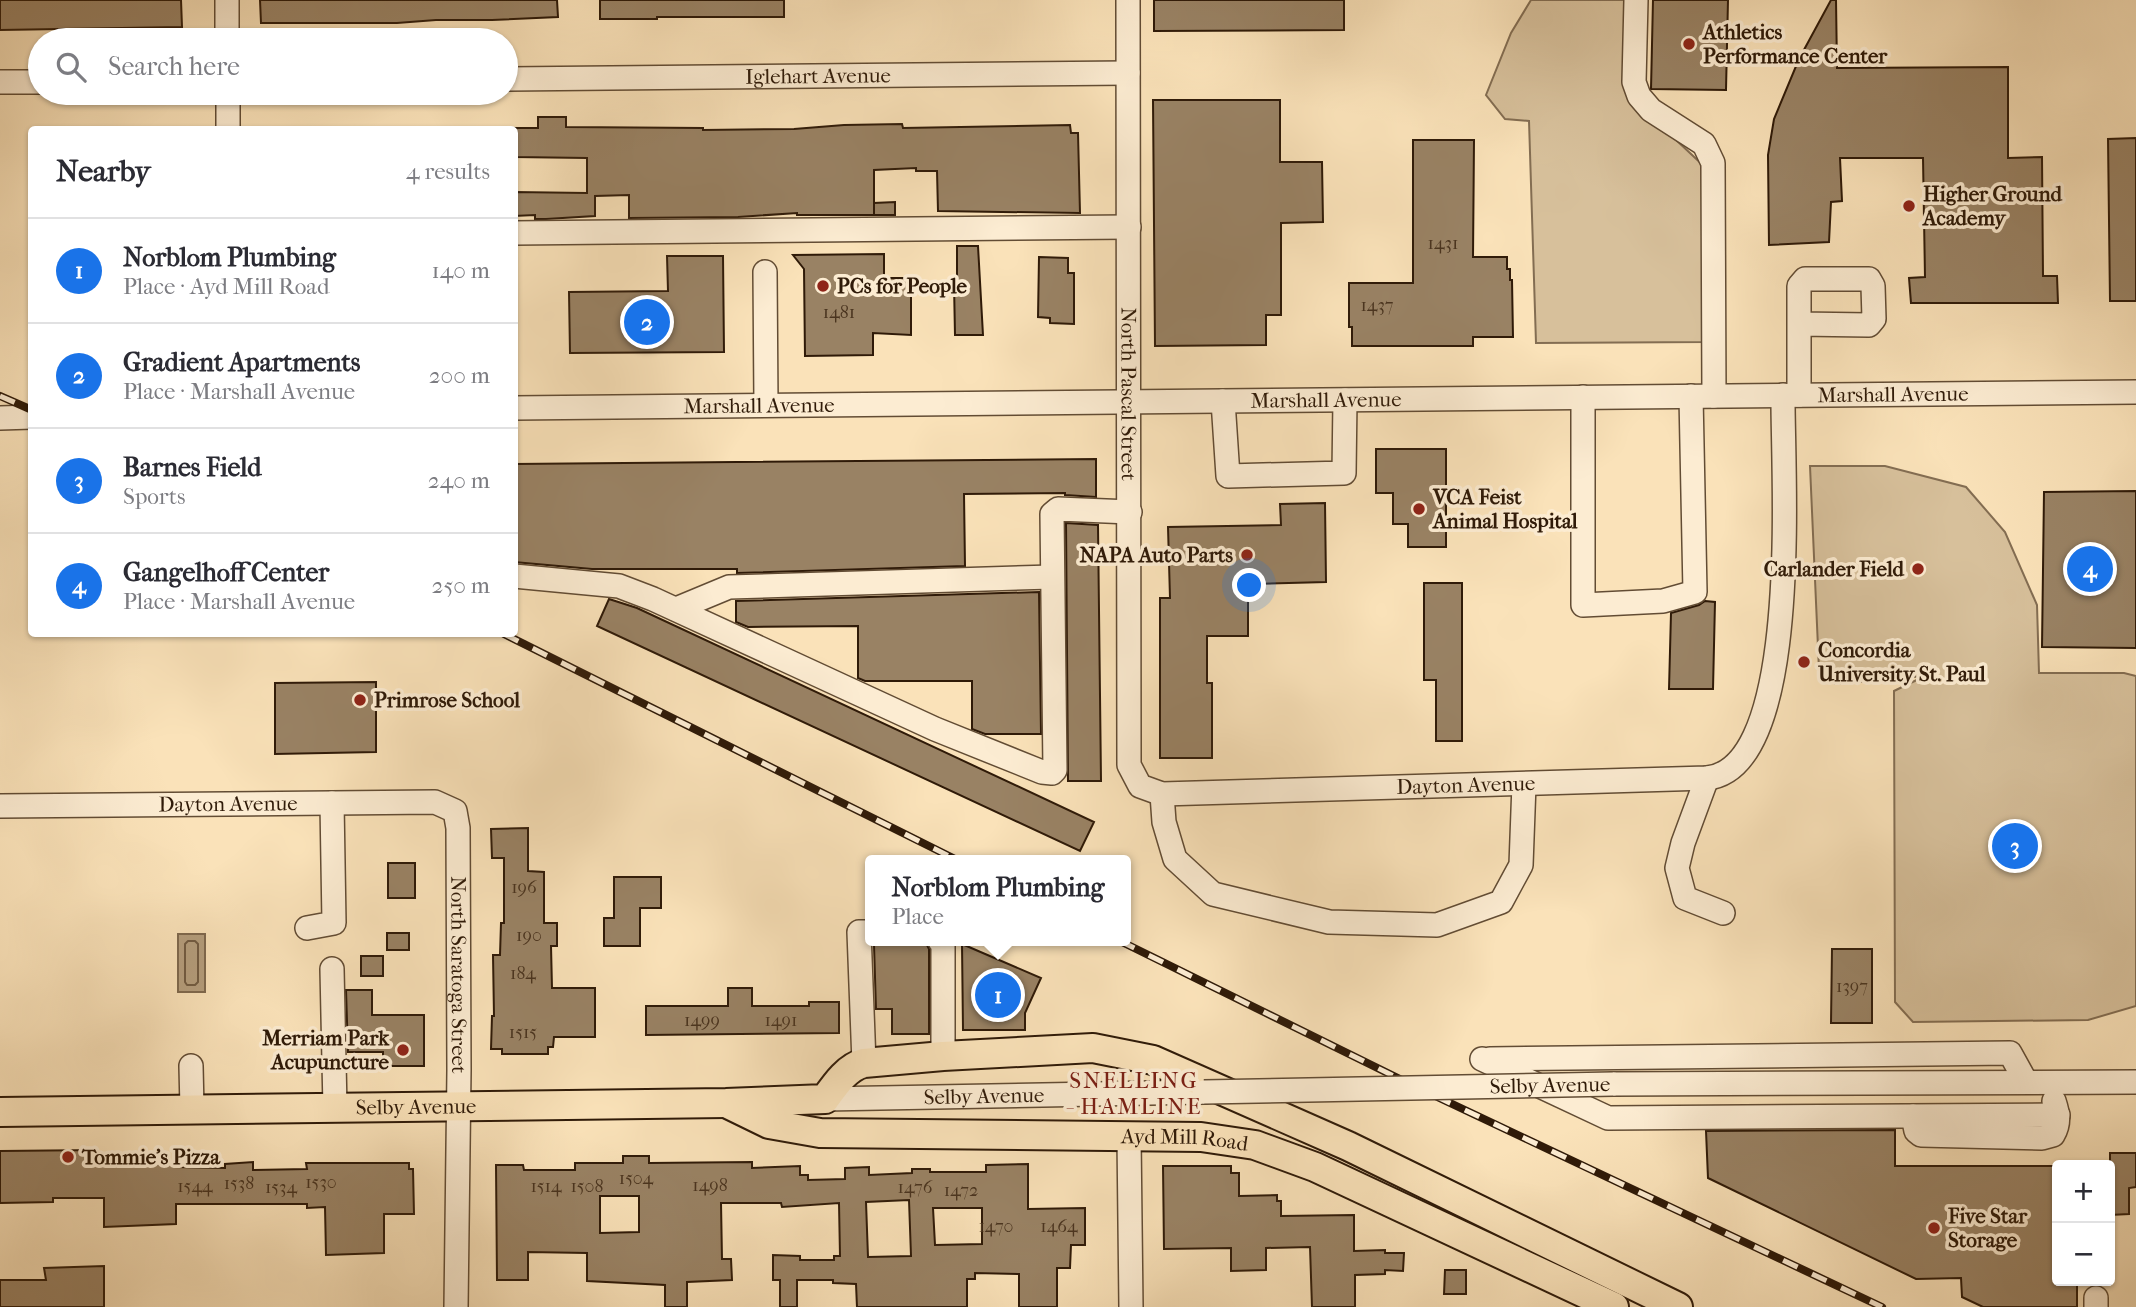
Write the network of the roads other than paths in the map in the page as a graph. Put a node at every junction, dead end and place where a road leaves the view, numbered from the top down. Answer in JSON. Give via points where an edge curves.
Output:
{"nodes":[{"id":1,"x":227,"y":0,"type":"edge"},
{"id":2,"x":1128,"y":0,"type":"edge"},
{"id":3,"x":1636,"y":0,"type":"edge"},
{"id":4,"x":227,"y":28,"type":"edge"},
{"id":5,"x":1128,"y":73,"type":"junction"},
{"id":6,"x":518,"y":79,"type":"edge"},
{"id":7,"x":0,"y":82,"type":"edge"},
{"id":8,"x":28,"y":82,"type":"edge"},
{"id":9,"x":228,"y":105,"type":"edge"},
{"id":10,"x":228,"y":126,"type":"edge"},
{"id":11,"x":1129,"y":228,"type":"junction"},
{"id":12,"x":518,"y":233,"type":"edge"},
{"id":13,"x":765,"y":272,"type":"dead end"},
{"id":14,"x":1799,"y":324,"type":"dead end"},
{"id":15,"x":2136,"y":392,"type":"edge"},
{"id":16,"x":1791,"y":395,"type":"junction"},
{"id":17,"x":1703,"y":396,"type":"junction"},
{"id":18,"x":1583,"y":397,"type":"junction"},
{"id":19,"x":1345,"y":400,"type":"junction"},
{"id":20,"x":1223,"y":401,"type":"junction"},
{"id":21,"x":1130,"y":402,"type":"junction"},
{"id":22,"x":766,"y":405,"type":"junction"},
{"id":23,"x":518,"y":408,"type":"edge"},
{"id":24,"x":28,"y":417,"type":"edge"},
{"id":25,"x":0,"y":418,"type":"edge"},
{"id":26,"x":1130,"y":512,"type":"junction"},
{"id":27,"x":518,"y":576,"type":"edge"},
{"id":28,"x":1052,"y":577,"type":"junction"},
{"id":29,"x":676,"y":609,"type":"junction"},
{"id":30,"x":1707,"y":778,"type":"junction"},
{"id":31,"x":1524,"y":784,"type":"junction"},
{"id":32,"x":1140,"y":786,"type":"joint"},
{"id":33,"x":1161,"y":794,"type":"junction"},
{"id":34,"x":332,"y":803,"type":"junction"},
{"id":35,"x":0,"y":806,"type":"edge"},
{"id":36,"x":454,"y":811,"type":"joint"},
{"id":37,"x":1723,"y":913,"type":"dead end"},
{"id":38,"x":307,"y":928,"type":"dead end"},
{"id":39,"x":865,"y":932,"type":"edge"},
{"id":40,"x":943,"y":946,"type":"edge"},
{"id":41,"x":332,"y":969,"type":"dead end"},
{"id":42,"x":943,"y":1056,"type":"junction"},
{"id":43,"x":864,"y":1063,"type":"junction"},
{"id":44,"x":191,"y":1066,"type":"dead end"},
{"id":45,"x":2136,"y":1082,"type":"edge"},
{"id":46,"x":2037,"y":1083,"type":"junction"},
{"id":47,"x":825,"y":1099,"type":"junction"},
{"id":48,"x":726,"y":1103,"type":"junction"},
{"id":49,"x":458,"y":1107,"type":"junction"},
{"id":50,"x":335,"y":1108,"type":"junction"},
{"id":51,"x":192,"y":1109,"type":"junction"},
{"id":52,"x":0,"y":1112,"type":"edge"},
{"id":53,"x":1129,"y":1137,"type":"junction"},
{"id":54,"x":456,"y":1307,"type":"edge"},
{"id":55,"x":1131,"y":1307,"type":"edge"},
{"id":56,"x":1614,"y":1307,"type":"edge"},
{"id":57,"x":1678,"y":1307,"type":"edge"}],
"edges":[{"from":1,"to":4,"type":"street"},
{"from":2,"to":5,"type":"street","name":"North Pascal Street"},
{"from":3,"to":17,"type":"street","via":[[1634,82],[1639,96],[1651,110],[1704,144],[1713,163]]},
{"from":5,"to":6,"type":"street","name":"Iglehart Avenue"},
{"from":5,"to":11,"type":"street","name":"North Pascal Street"},
{"from":7,"to":8,"type":"street"},
{"from":9,"to":10,"type":"street"},
{"from":11,"to":12,"type":"street"},
{"from":11,"to":21,"type":"street","name":"North Pascal Street"},
{"from":13,"to":22,"type":"street"},
{"from":14,"to":16,"type":"street","name":"Dayton Avenue"},
{"from":15,"to":16,"type":"street","name":"Marshall Avenue"},
{"from":16,"to":17,"type":"street","name":"Marshall Avenue"},
{"from":16,"to":30,"type":"street","name":"Dayton Avenue","via":[[1783,605],[1763,716],[1749,749],[1728,771]]},
{"from":17,"to":18,"type":"street","name":"Marshall Avenue"},
{"from":17,"to":18,"type":"street","via":[[1695,592],[1663,601],[1583,604]]},
{"from":18,"to":19,"type":"street","name":"Marshall Avenue"},
{"from":19,"to":20,"type":"street","name":"Marshall Avenue"},
{"from":19,"to":20,"type":"street","via":[[1344,473],[1228,476]]},
{"from":20,"to":21,"type":"street","name":"Marshall Avenue"},
{"from":21,"to":22,"type":"street","name":"Marshall Avenue"},
{"from":21,"to":26,"type":"street","name":"North Pascal Street"},
{"from":22,"to":23,"type":"street","name":"Marshall Avenue"},
{"from":24,"to":25,"type":"street"},
{"from":26,"to":28,"type":"street","via":[[1058,509],[1052,514]]},
{"from":26,"to":32,"type":"street","name":"North Pascal Street","via":[[1129,765]]},
{"from":27,"to":29,"type":"street","via":[[619,586]]},
{"from":28,"to":29,"type":"street","via":[[729,587]]},
{"from":28,"to":29,"type":"street","via":[[1052,774],[935,729]]},
{"from":30,"to":31,"type":"street","name":"Dayton Avenue"},
{"from":30,"to":37,"type":"street","via":[[1677,868],[1685,898]]},
{"from":31,"to":33,"type":"street","name":"Dayton Avenue"},
{"from":31,"to":33,"type":"street","via":[[1521,865],[1501,902],[1437,925],[1329,922],[1213,894],[1175,859]]},
{"from":32,"to":33,"type":"street","name":"Dayton Avenue"},
{"from":34,"to":35,"type":"street","name":"Dayton Avenue"},
{"from":34,"to":36,"type":"street","name":"Dayton Avenue","via":[[435,802]]},
{"from":34,"to":38,"type":"street","via":[[334,923]]},
{"from":36,"to":49,"type":"street","name":"North Saratoga Street","via":[[458,828]]},
{"from":39,"to":43,"type":"street","via":[[859,932]]},
{"from":40,"to":42,"type":"street"},
{"from":41,"to":50,"type":"street"},
{"from":42,"to":43,"type":"main road","name":"Ayd Mill Road"},
{"from":42,"to":57,"type":"main road","name":"Ayd Mill Road","via":[[1093,1048],[1153,1060],[1348,1146]]},
{"from":43,"to":47,"type":"main road","via":[[842,1077]]},
{"from":44,"to":51,"type":"street"},
{"from":45,"to":46,"type":"street","name":"Selby Avenue"},
{"from":46,"to":46,"type":"street","via":[[2010,1053],[1482,1059],[1608,1118],[1913,1116],[1921,1135],[2028,1139],[2053,1135],[2058,1115]]},
{"from":46,"to":47,"type":"street","name":"Selby Avenue","bridge":true,"via":[[1613,1084]]},
{"from":47,"to":48,"type":"main road","name":"Selby Avenue"},
{"from":48,"to":49,"type":"main road","name":"Selby Avenue"},
{"from":48,"to":53,"type":"main road","name":"Ayd Mill Road","via":[[769,1124],[820,1133]]},
{"from":49,"to":50,"type":"main road","name":"Selby Avenue"},
{"from":49,"to":54,"type":"street","name":"North Saratoga Street"},
{"from":50,"to":51,"type":"main road","name":"Selby Avenue"},
{"from":51,"to":52,"type":"main road","name":"Selby Avenue"},
{"from":53,"to":55,"type":"street"},
{"from":53,"to":56,"type":"main road","name":"Ayd Mill Road","via":[[1201,1137],[1255,1145],[1315,1167]]}]}
